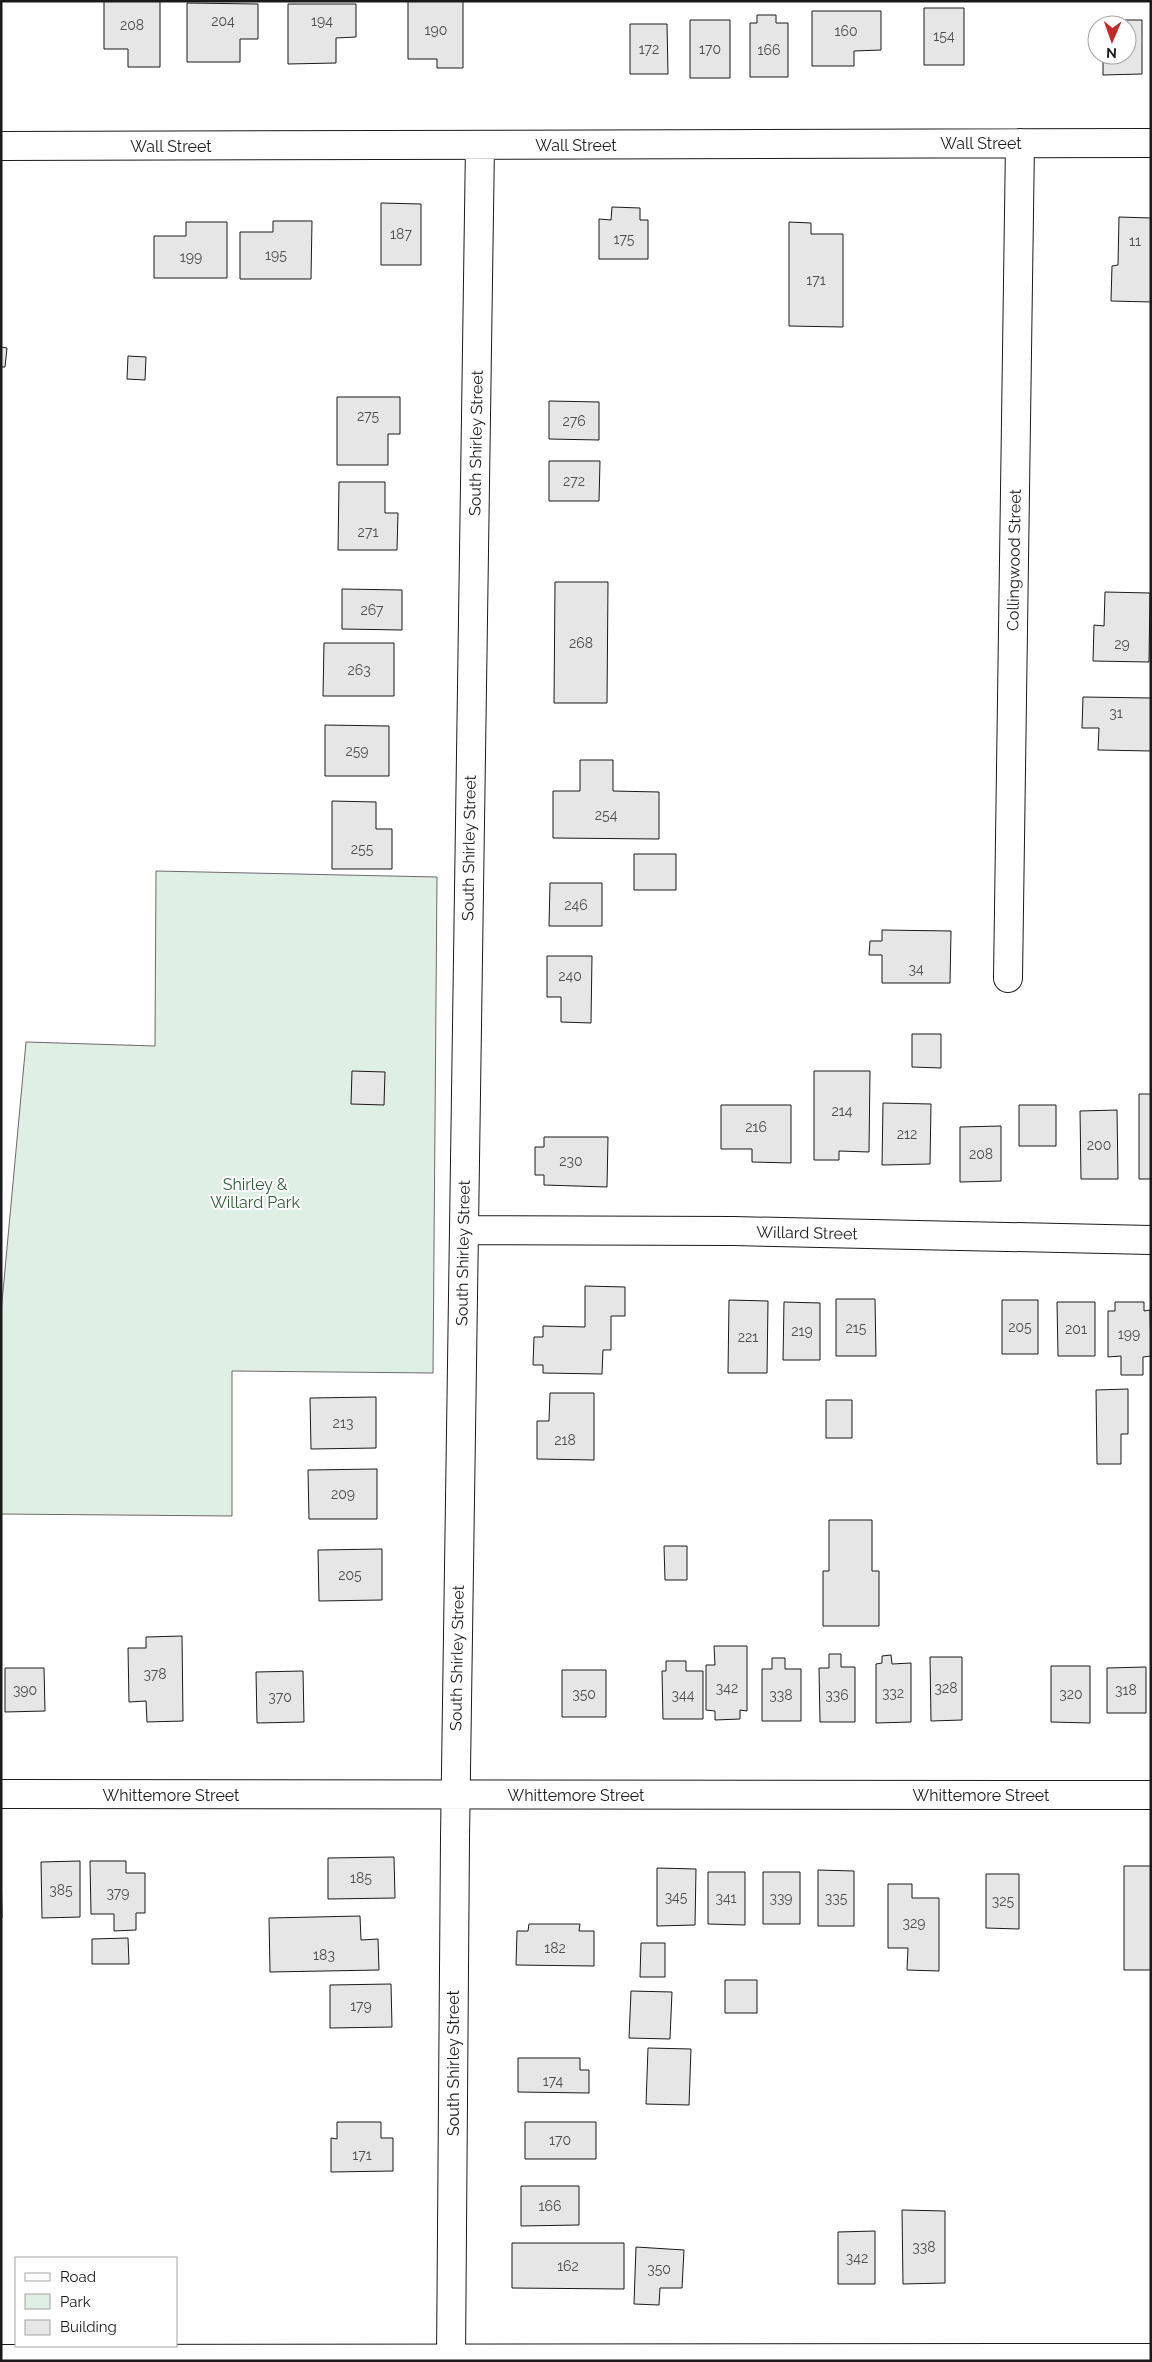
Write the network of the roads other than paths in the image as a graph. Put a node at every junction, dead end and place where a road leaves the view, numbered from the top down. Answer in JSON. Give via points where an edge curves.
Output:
{"nodes":[{"id":1,"x":1020,"y":143,"type":"junction"},
{"id":2,"x":1151,"y":143,"type":"edge"},
{"id":3,"x":480,"y":145,"type":"junction"},
{"id":4,"x":1,"y":146,"type":"edge"},
{"id":5,"x":1008,"y":978,"type":"dead end"},
{"id":6,"x":464,"y":1230,"type":"junction"},
{"id":7,"x":1151,"y":1240,"type":"edge"},
{"id":8,"x":1,"y":1794,"type":"edge"},
{"id":9,"x":455,"y":1795,"type":"junction"},
{"id":10,"x":1151,"y":1795,"type":"edge"},
{"id":11,"x":1151,"y":2358,"type":"edge"},
{"id":12,"x":1,"y":2359,"type":"edge"},
{"id":13,"x":451,"y":2360,"type":"edge"}],
"edges":[{"from":1,"to":2,"type":"street","name":"Wall Street"},
{"from":1,"to":3,"type":"street","name":"Wall Street"},
{"from":1,"to":5,"type":"street","name":"Collingwood Street"},
{"from":3,"to":4,"type":"street","name":"Wall Street"},
{"from":3,"to":6,"type":"street","name":"South Shirley Street"},
{"from":6,"to":7,"type":"street","name":"Willard Street"},
{"from":6,"to":9,"type":"street","name":"South Shirley Street"},
{"from":8,"to":9,"type":"street","name":"Whittemore Street"},
{"from":9,"to":10,"type":"street","name":"Whittemore Street"},
{"from":9,"to":13,"type":"street","name":"South Shirley Street"},
{"from":11,"to":13,"type":"street"},
{"from":12,"to":13,"type":"street"}]}
